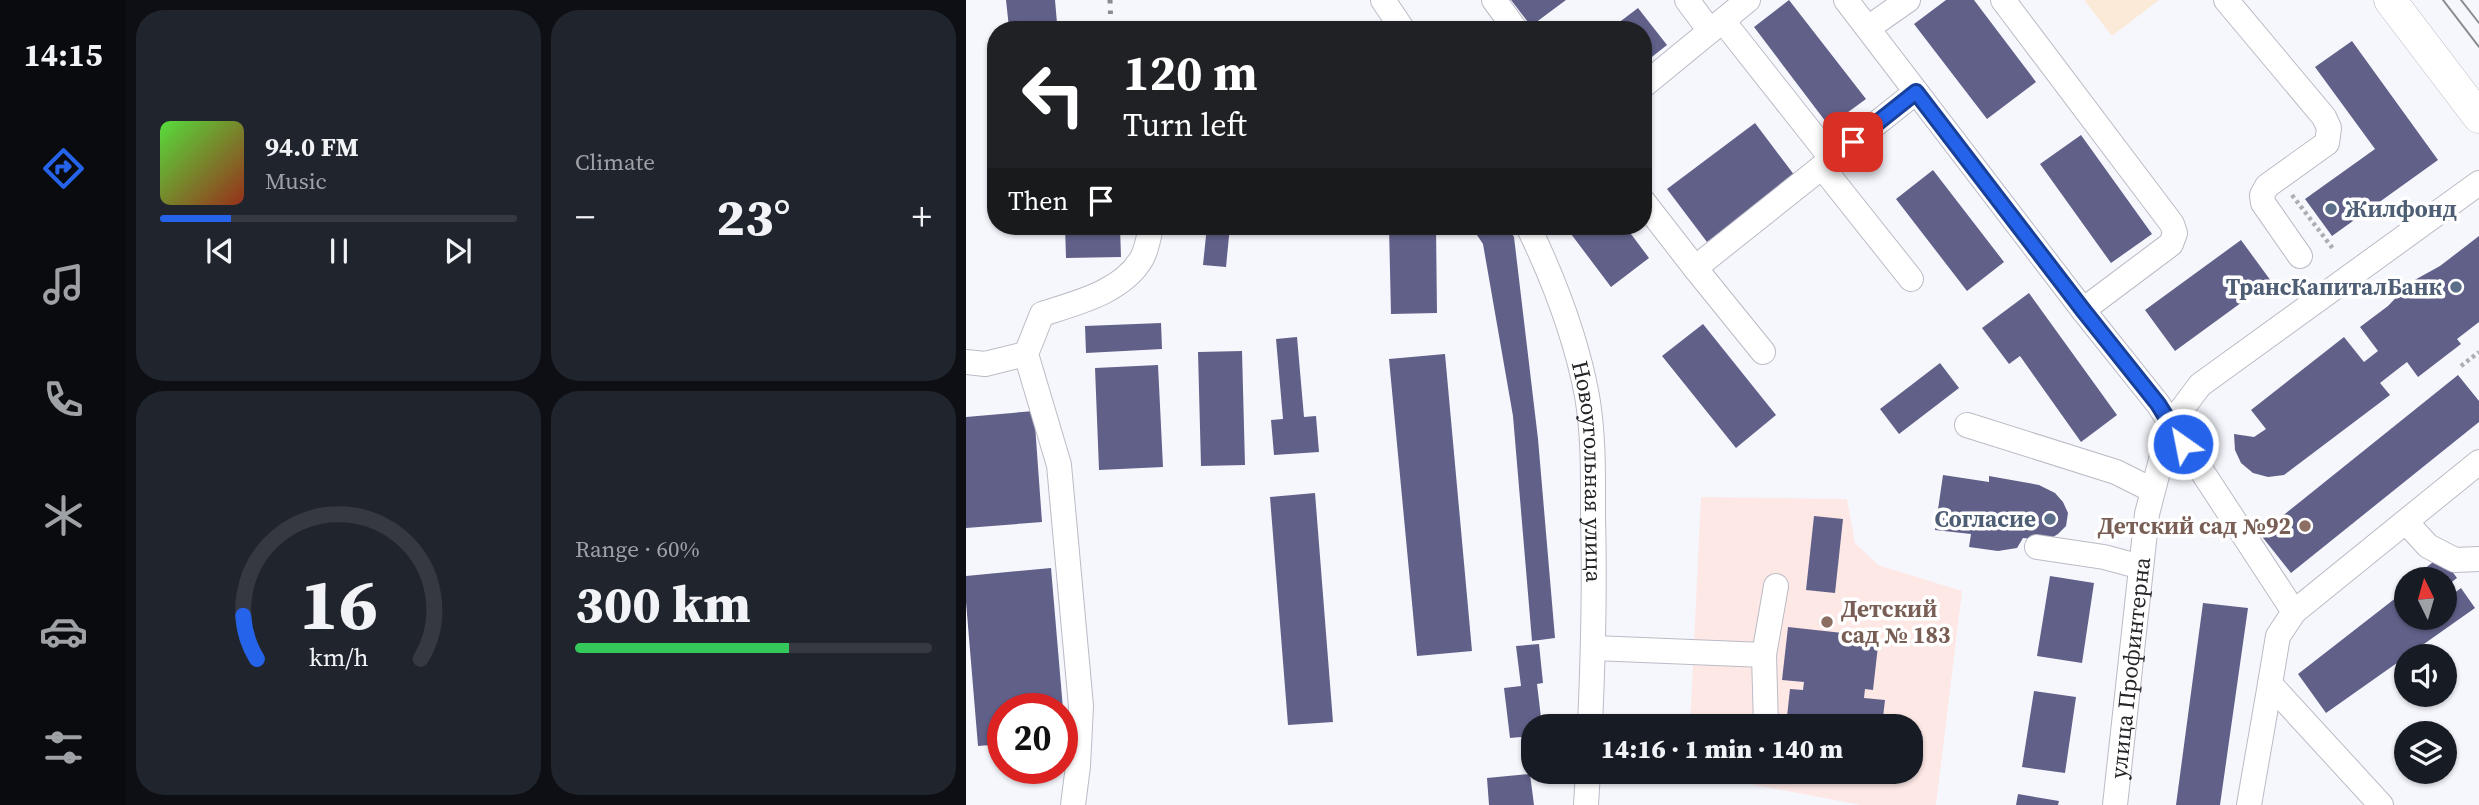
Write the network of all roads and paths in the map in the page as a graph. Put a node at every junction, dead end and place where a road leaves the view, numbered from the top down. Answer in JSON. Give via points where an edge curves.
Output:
{"nodes":[{"id":1,"x":1494,"y":0,"type":"edge"},
{"id":2,"x":1687,"y":0,"type":"edge"},
{"id":3,"x":1748,"y":0,"type":"edge"},
{"id":4,"x":1846,"y":0,"type":"edge"},
{"id":5,"x":1908,"y":0,"type":"edge"},
{"id":6,"x":2003,"y":0,"type":"edge"},
{"id":7,"x":2226,"y":0,"type":"edge"},
{"id":8,"x":2390,"y":0,"type":"edge"},
{"id":9,"x":1509,"y":21,"type":"edge"},
{"id":10,"x":1716,"y":26,"type":"junction"},
{"id":11,"x":1868,"y":28,"type":"junction"},
{"id":12,"x":1652,"y":79,"type":"edge"},
{"id":13,"x":1916,"y":92,"type":"junction"},
{"id":14,"x":2479,"y":117,"type":"edge"},
{"id":15,"x":1827,"y":163,"type":"junction"},
{"id":16,"x":2279,"y":178,"type":"junction"},
{"id":17,"x":2479,"y":183,"type":"edge"},
{"id":18,"x":1652,"y":213,"type":"edge"},
{"id":19,"x":1148,"y":235,"type":"edge"},
{"id":20,"x":1532,"y":235,"type":"edge"},
{"id":21,"x":2334,"y":250,"type":"dead end"},
{"id":22,"x":2300,"y":256,"type":"dead end"},
{"id":23,"x":1695,"y":268,"type":"junction"},
{"id":24,"x":1911,"y":279,"type":"dead end"},
{"id":25,"x":2083,"y":310,"type":"junction"},
{"id":26,"x":1763,"y":352,"type":"dead end"},
{"id":27,"x":2479,"y":352,"type":"edge"},
{"id":28,"x":1026,"y":354,"type":"junction"},
{"id":29,"x":966,"y":362,"type":"edge"},
{"id":30,"x":2461,"y":366,"type":"dead end"},
{"id":31,"x":1967,"y":425,"type":"dead end"},
{"id":32,"x":2170,"y":425,"type":"junction"},
{"id":33,"x":2479,"y":462,"type":"edge"},
{"id":34,"x":2152,"y":490,"type":"junction"},
{"id":35,"x":2406,"y":522,"type":"junction"},
{"id":36,"x":2037,"y":547,"type":"dead end"},
{"id":37,"x":2479,"y":559,"type":"edge"},
{"id":38,"x":2141,"y":567,"type":"junction"},
{"id":39,"x":1776,"y":586,"type":"dead end"},
{"id":40,"x":2294,"y":612,"type":"junction"},
{"id":41,"x":1594,"y":648,"type":"junction"},
{"id":42,"x":1764,"y":655,"type":"junction"},
{"id":43,"x":2270,"y":684,"type":"junction"},
{"id":44,"x":1591,"y":714,"type":"edge"},
{"id":45,"x":1766,"y":714,"type":"edge"},
{"id":46,"x":1587,"y":784,"type":"edge"},
{"id":47,"x":1073,"y":805,"type":"edge"},
{"id":48,"x":1586,"y":805,"type":"edge"},
{"id":49,"x":2115,"y":805,"type":"edge"},
{"id":50,"x":2249,"y":805,"type":"edge"},
{"id":51,"x":2381,"y":805,"type":"edge"}],
"edges":[{"from":1,"to":9,"type":"street"},
{"from":2,"to":10,"type":"street"},
{"from":3,"to":10,"type":"street"},
{"from":4,"to":11,"type":"street"},
{"from":5,"to":11,"type":"street"},
{"from":6,"to":25,"type":"street","via":[[2175,233],[2171,244]]},
{"from":7,"to":16,"type":"street","via":[[2329,128],[2327,143]]},
{"from":8,"to":14,"type":"main road"},
{"from":10,"to":12,"type":"street"},
{"from":10,"to":15,"type":"street"},
{"from":11,"to":13,"type":"street"},
{"from":13,"to":15,"type":"street"},
{"from":13,"to":25,"type":"street"},
{"from":15,"to":23,"type":"street"},
{"from":15,"to":24,"type":"street"},
{"from":16,"to":21,"type":"path"},
{"from":16,"to":22,"type":"street","via":[[2267,186],[2263,203]]},
{"from":17,"to":32,"type":"street","name":"улица Профинтерна","via":[[2200,385]]},
{"from":18,"to":23,"type":"street"},
{"from":19,"to":28,"type":"street","via":[[1142,257],[1128,275],[1091,298],[1042,314]]},
{"from":20,"to":41,"type":"street","name":"Новоугольная улица","via":[[1563,308],[1587,398],[1593,473]]},
{"from":23,"to":26,"type":"street"},
{"from":25,"to":32,"type":"street"},
{"from":27,"to":30,"type":"path"},
{"from":28,"to":29,"type":"street","via":[[985,364]]},
{"from":28,"to":47,"type":"street","via":[[1059,465],[1081,706]]},
{"from":31,"to":34,"type":"street","via":[[2116,472]]},
{"from":32,"to":34,"type":"street","name":"улица Профинтерна"},
{"from":32,"to":40,"type":"street"},
{"from":33,"to":35,"type":"street"},
{"from":34,"to":38,"type":"street","name":"улица Профинтерна"},
{"from":35,"to":37,"type":"street","via":[[2428,546],[2455,559]]},
{"from":35,"to":40,"type":"street"},
{"from":36,"to":38,"type":"street"},
{"from":38,"to":49,"type":"street","name":"улица Профинтерна"},
{"from":39,"to":42,"type":"street"},
{"from":40,"to":43,"type":"street","via":[[2278,636]]},
{"from":41,"to":42,"type":"street"},
{"from":41,"to":44,"type":"street","name":"Новоугольная улица"},
{"from":42,"to":45,"type":"street"},
{"from":43,"to":50,"type":"street"},
{"from":43,"to":51,"type":"street"},
{"from":46,"to":48,"type":"street"}]}
